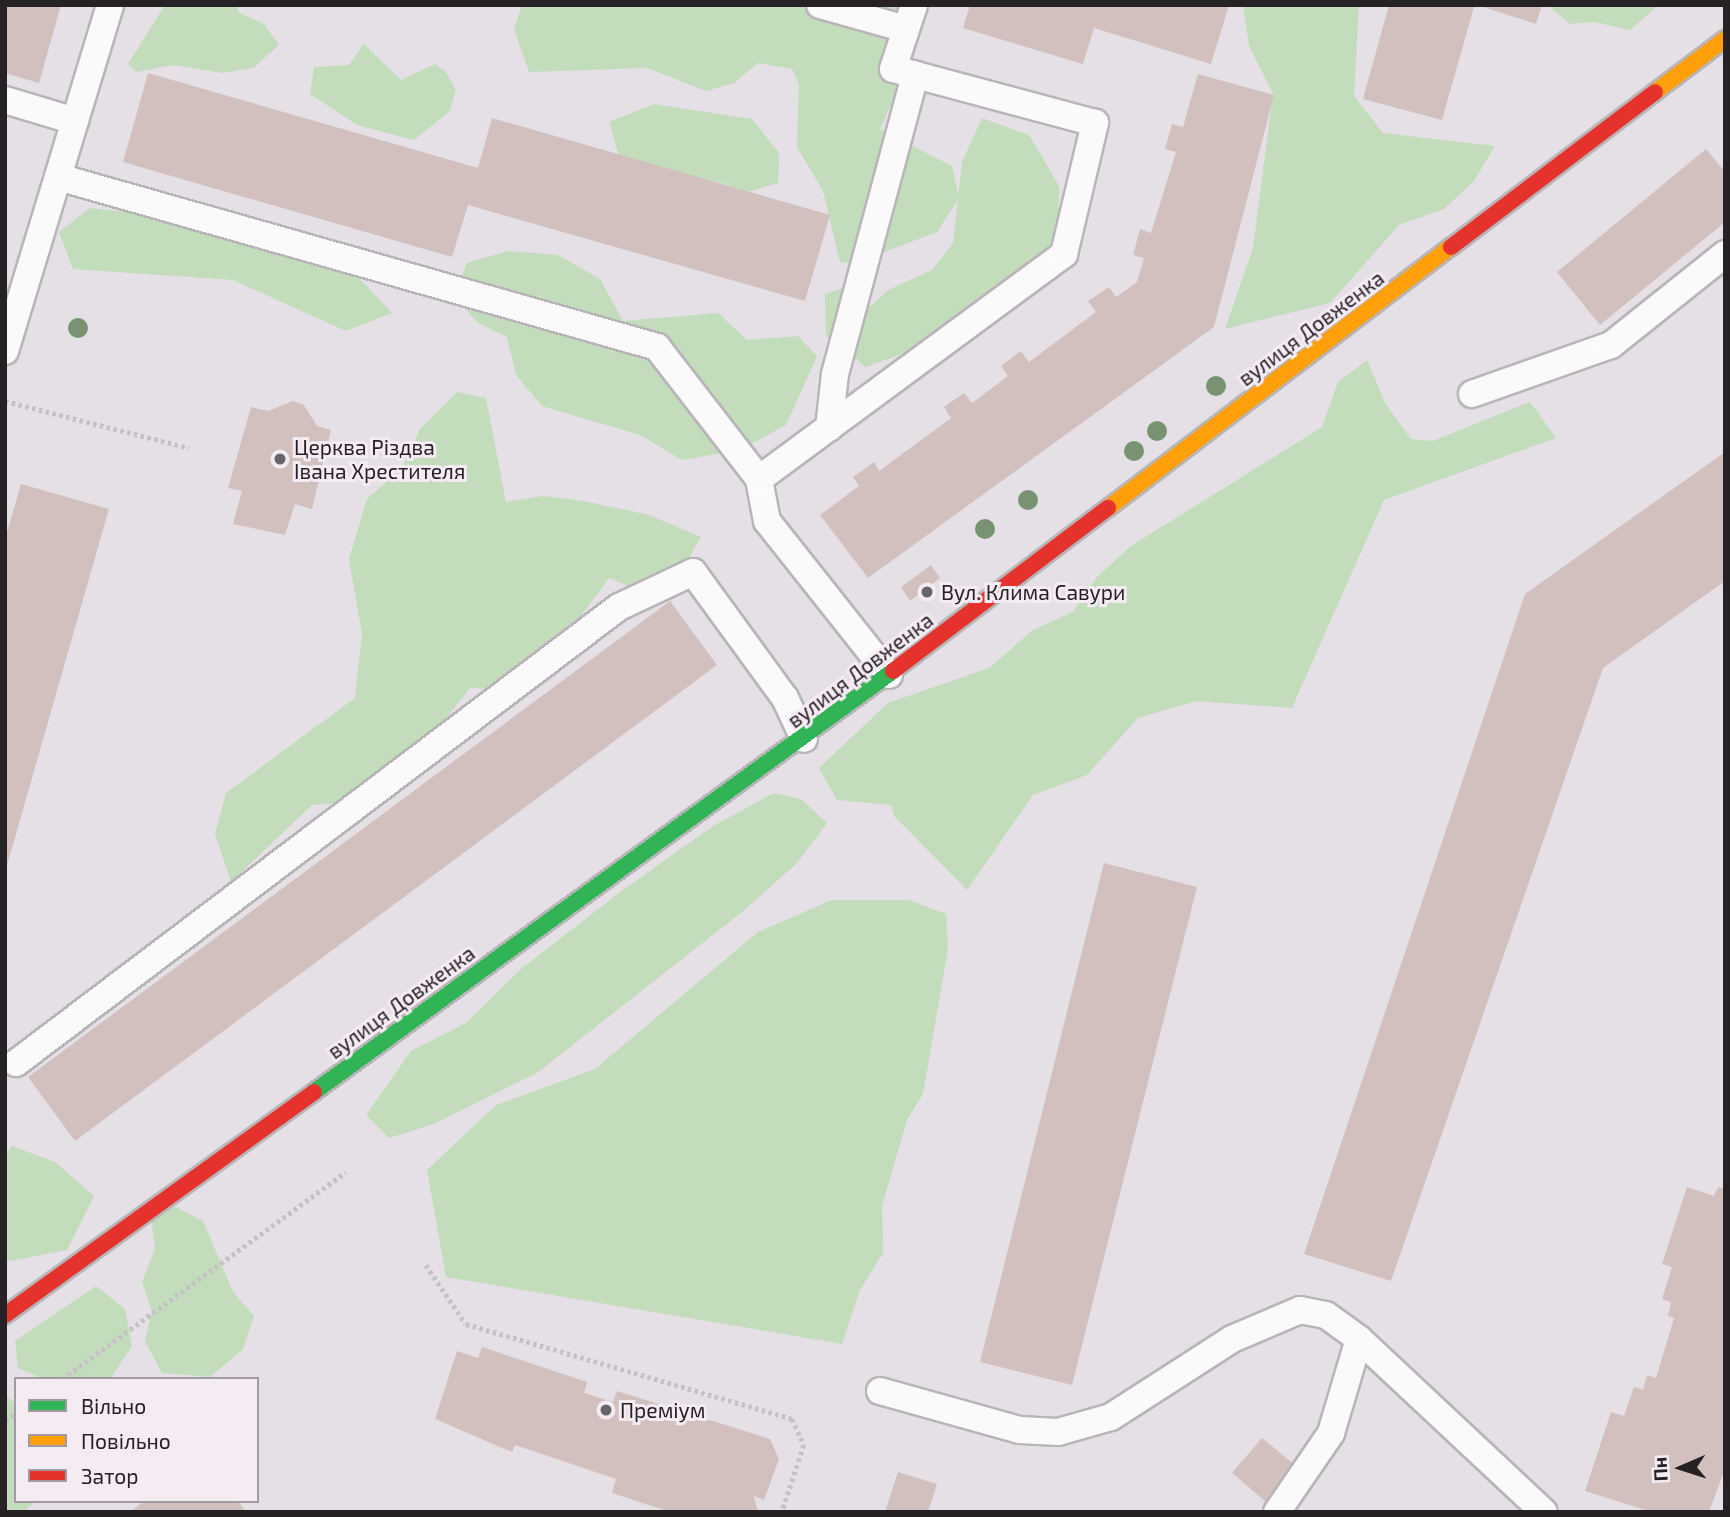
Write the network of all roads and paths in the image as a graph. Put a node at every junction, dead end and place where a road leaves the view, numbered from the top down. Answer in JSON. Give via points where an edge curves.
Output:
{"nodes":[{"id":1,"x":110,"y":5,"type":"edge"},
{"id":2,"x":820,"y":5,"type":"edge"},
{"id":3,"x":910,"y":17,"type":"edge"},
{"id":4,"x":1725,"y":39,"type":"edge"},
{"id":5,"x":915,"y":75,"type":"junction"},
{"id":6,"x":5,"y":100,"type":"edge"},
{"id":7,"x":75,"y":121,"type":"junction"},
{"id":8,"x":58,"y":177,"type":"junction"},
{"id":9,"x":1725,"y":254,"type":"edge"},
{"id":10,"x":5,"y":351,"type":"edge"},
{"id":11,"x":1472,"y":394,"type":"dead end"},
{"id":12,"x":5,"y":401,"type":"edge"},
{"id":13,"x":830,"y":428,"type":"junction"},
{"id":14,"x":189,"y":448,"type":"dead end"},
{"id":15,"x":759,"y":479,"type":"junction"},
{"id":16,"x":888,"y":675,"type":"junction"},
{"id":17,"x":804,"y":739,"type":"junction"},
{"id":18,"x":9,"y":1068,"type":"edge"},
{"id":19,"x":346,"y":1172,"type":"dead end"},
{"id":20,"x":426,"y":1265,"type":"dead end"},
{"id":21,"x":5,"y":1315,"type":"edge"},
{"id":22,"x":1359,"y":1339,"type":"junction"},
{"id":23,"x":65,"y":1377,"type":"edge"},
{"id":24,"x":880,"y":1391,"type":"dead end"},
{"id":25,"x":782,"y":1512,"type":"edge"},
{"id":26,"x":1277,"y":1512,"type":"edge"},
{"id":27,"x":1544,"y":1512,"type":"edge"}],
"edges":[{"from":1,"to":7,"type":"lane"},
{"from":2,"to":3,"type":"lane"},
{"from":3,"to":5,"type":"lane","via":[[893,69]]},
{"from":4,"to":16,"type":"street","name":"вулиця Довженка"},
{"from":5,"to":13,"type":"lane","via":[[835,374]]},
{"from":5,"to":13,"type":"lane","via":[[1095,123],[1064,254]]},
{"from":6,"to":7,"type":"lane"},
{"from":7,"to":8,"type":"lane"},
{"from":8,"to":10,"type":"lane"},
{"from":8,"to":15,"type":"lane","via":[[657,347]]},
{"from":9,"to":11,"type":"lane","via":[[1611,345]]},
{"from":12,"to":14,"type":"path"},
{"from":13,"to":15,"type":"lane"},
{"from":15,"to":16,"type":"lane","via":[[767,522]]},
{"from":16,"to":17,"type":"street","name":"вулиця Довженка"},
{"from":17,"to":18,"type":"lane","via":[[785,698],[693,572],[619,607]]},
{"from":17,"to":21,"type":"street","name":"вулиця Довженка"},
{"from":19,"to":23,"type":"path"},
{"from":20,"to":25,"type":"path","via":[[466,1325],[792,1419],[804,1445]]},
{"from":22,"to":24,"type":"lane","via":[[1326,1315],[1300,1310],[1278,1316],[1111,1417],[1058,1432],[1020,1430]]},
{"from":22,"to":26,"type":"lane","via":[[1331,1433]]},
{"from":22,"to":27,"type":"lane"}]}
